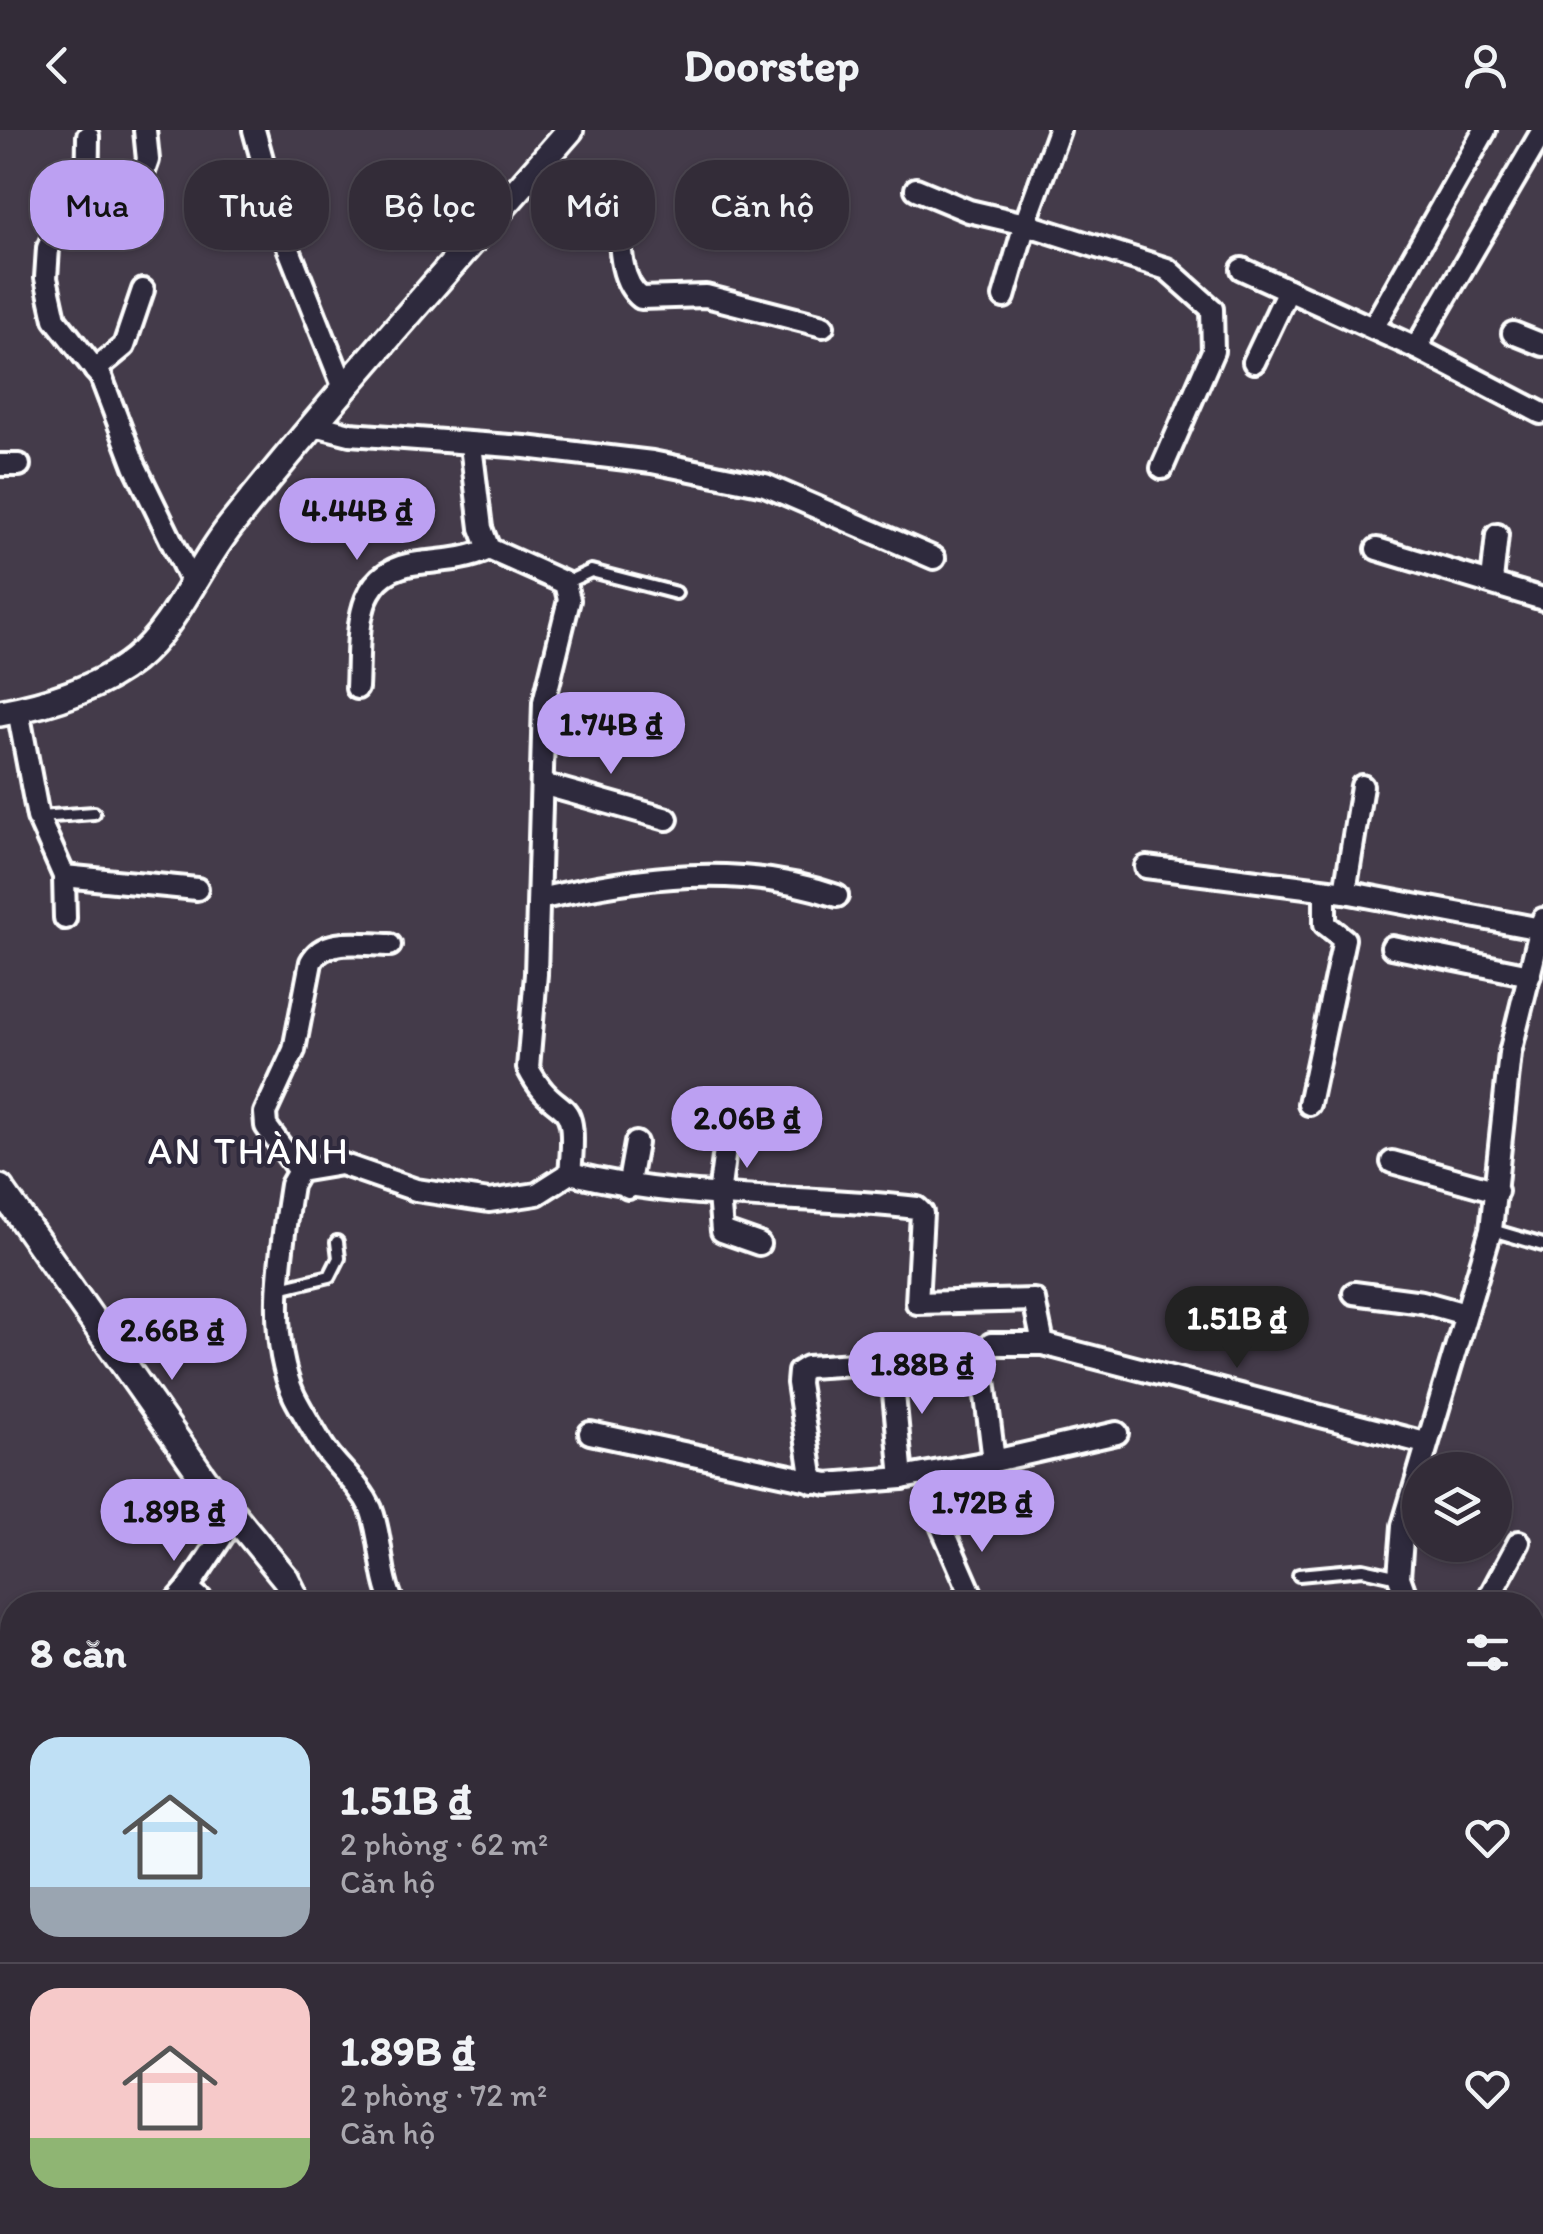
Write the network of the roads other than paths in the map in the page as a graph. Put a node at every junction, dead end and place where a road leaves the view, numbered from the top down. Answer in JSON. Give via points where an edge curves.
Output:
{"nodes":[{"id":1,"x":145,"y":130,"type":"edge"},
{"id":2,"x":254,"y":130,"type":"edge"},
{"id":3,"x":570,"y":130,"type":"edge"},
{"id":4,"x":1059,"y":130,"type":"edge"},
{"id":5,"x":1485,"y":130,"type":"edge"},
{"id":6,"x":1543,"y":130,"type":"edge"},
{"id":7,"x":88,"y":136,"type":"dead end"},
{"id":8,"x":88,"y":160,"type":"edge"},
{"id":9,"x":148,"y":160,"type":"edge"},
{"id":10,"x":544,"y":160,"type":"edge"},
{"id":11,"x":531,"y":175,"type":"edge"},
{"id":12,"x":916,"y":189,"type":"dead end"},
{"id":13,"x":1025,"y":224,"type":"junction"},
{"id":14,"x":48,"y":250,"type":"edge"},
{"id":15,"x":622,"y":250,"type":"edge"},
{"id":16,"x":1242,"y":269,"type":"dead end"},
{"id":17,"x":143,"y":290,"type":"dead end"},
{"id":18,"x":1288,"y":290,"type":"junction"},
{"id":19,"x":1004,"y":298,"type":"dead end"},
{"id":20,"x":823,"y":326,"type":"dead end"},
{"id":21,"x":1373,"y":328,"type":"junction"},
{"id":22,"x":1514,"y":334,"type":"dead end"},
{"id":23,"x":1543,"y":346,"type":"edge"},
{"id":24,"x":1416,"y":348,"type":"junction"},
{"id":25,"x":1254,"y":362,"type":"dead end"},
{"id":26,"x":95,"y":370,"type":"junction"},
{"id":27,"x":344,"y":388,"type":"junction"},
{"id":28,"x":1541,"y":413,"type":"edge"},
{"id":29,"x":315,"y":425,"type":"junction"},
{"id":30,"x":470,"y":446,"type":"junction"},
{"id":31,"x":1162,"y":468,"type":"dead end"},
{"id":32,"x":1497,"y":535,"type":"dead end"},
{"id":33,"x":489,"y":549,"type":"junction"},
{"id":34,"x":1377,"y":549,"type":"dead end"},
{"id":35,"x":934,"y":558,"type":"dead end"},
{"id":36,"x":1492,"y":581,"type":"junction"},
{"id":37,"x":191,"y":582,"type":"junction"},
{"id":38,"x":565,"y":583,"type":"junction"},
{"id":39,"x":676,"y":593,"type":"dead end"},
{"id":40,"x":1543,"y":599,"type":"edge"},
{"id":41,"x":358,"y":688,"type":"dead end"},
{"id":42,"x":9,"y":711,"type":"edge"},
{"id":43,"x":542,"y":784,"type":"junction"},
{"id":44,"x":1362,"y":786,"type":"dead end"},
{"id":45,"x":94,"y":813,"type":"dead end"},
{"id":46,"x":38,"y":818,"type":"junction"},
{"id":47,"x":667,"y":819,"type":"dead end"},
{"id":48,"x":1146,"y":867,"type":"dead end"},
{"id":49,"x":64,"y":876,"type":"junction"},
{"id":50,"x":197,"y":888,"type":"dead end"},
{"id":51,"x":1335,"y":891,"type":"junction"},
{"id":52,"x":837,"y":896,"type":"dead end"},
{"id":53,"x":539,"y":899,"type":"junction"},
{"id":54,"x":65,"y":918,"type":"dead end"},
{"id":55,"x":1542,"y":924,"type":"edge"},
{"id":56,"x":390,"y":945,"type":"dead end"},
{"id":57,"x":1392,"y":947,"type":"dead end"},
{"id":58,"x":1530,"y":976,"type":"junction"},
{"id":59,"x":1308,"y":1104,"type":"dead end"},
{"id":60,"x":636,"y":1142,"type":"dead end"},
{"id":61,"x":726,"y":1142,"type":"dead end"},
{"id":62,"x":1392,"y":1162,"type":"dead end"},
{"id":63,"x":299,"y":1171,"type":"junction"},
{"id":64,"x":570,"y":1173,"type":"junction"},
{"id":65,"x":0,"y":1188,"type":"edge"},
{"id":66,"x":628,"y":1188,"type":"junction"},
{"id":67,"x":1496,"y":1191,"type":"junction"},
{"id":68,"x":719,"y":1195,"type":"junction"},
{"id":69,"x":1490,"y":1230,"type":"junction"},
{"id":70,"x":336,"y":1242,"type":"dead end"},
{"id":71,"x":759,"y":1244,"type":"dead end"},
{"id":72,"x":1543,"y":1245,"type":"edge"},
{"id":73,"x":280,"y":1288,"type":"junction"},
{"id":74,"x":1354,"y":1293,"type":"dead end"},
{"id":75,"x":1465,"y":1314,"type":"junction"},
{"id":76,"x":1043,"y":1344,"type":"junction"},
{"id":77,"x":981,"y":1356,"type":"junction"},
{"id":78,"x":891,"y":1362,"type":"junction"},
{"id":79,"x":590,"y":1433,"type":"dead end"},
{"id":80,"x":1116,"y":1434,"type":"dead end"},
{"id":81,"x":1424,"y":1443,"type":"junction"},
{"id":82,"x":994,"y":1461,"type":"junction"},
{"id":83,"x":902,"y":1478,"type":"junction"},
{"id":84,"x":813,"y":1482,"type":"junction"},
{"id":85,"x":235,"y":1517,"type":"junction"},
{"id":86,"x":942,"y":1526,"type":"dead end"},
{"id":87,"x":1518,"y":1542,"type":"dead end"},
{"id":88,"x":1299,"y":1576,"type":"dead end"},
{"id":89,"x":1400,"y":1577,"type":"junction"},
{"id":90,"x":188,"y":1588,"type":"junction"},
{"id":91,"x":184,"y":1592,"type":"edge"},
{"id":92,"x":192,"y":1592,"type":"edge"},
{"id":93,"x":292,"y":1592,"type":"edge"},
{"id":94,"x":388,"y":1592,"type":"edge"},
{"id":95,"x":970,"y":1592,"type":"edge"},
{"id":96,"x":1405,"y":1592,"type":"edge"},
{"id":97,"x":1493,"y":1592,"type":"edge"}],
"edges":[{"from":1,"to":9,"type":"street"},
{"from":2,"to":27,"type":"street","via":[[282,232]]},
{"from":3,"to":10,"type":"street"},
{"from":4,"to":13,"type":"street"},
{"from":5,"to":21,"type":"street"},
{"from":6,"to":24,"type":"street"},
{"from":7,"to":8,"type":"street"},
{"from":11,"to":27,"type":"street"},
{"from":12,"to":13,"type":"street"},
{"from":13,"to":19,"type":"street"},
{"from":13,"to":31,"type":"street","via":[[1167,269],[1212,309],[1214,350]]},
{"from":14,"to":26,"type":"street","via":[[55,319]]},
{"from":15,"to":20,"type":"street","via":[[632,290],[642,298],[706,296]]},
{"from":16,"to":18,"type":"street"},
{"from":17,"to":26,"type":"street","via":[[124,346]]},
{"from":18,"to":21,"type":"street"},
{"from":18,"to":25,"type":"street"},
{"from":21,"to":24,"type":"street"},
{"from":22,"to":23,"type":"street"},
{"from":24,"to":28,"type":"street"},
{"from":26,"to":37,"type":"street"},
{"from":27,"to":29,"type":"street"},
{"from":29,"to":30,"type":"street"},
{"from":29,"to":37,"type":"street"},
{"from":30,"to":33,"type":"street"},
{"from":30,"to":35,"type":"street","via":[[652,462],[766,484]]},
{"from":32,"to":36,"type":"street"},
{"from":33,"to":38,"type":"street"},
{"from":33,"to":41,"type":"street","via":[[471,558],[391,569],[375,580],[361,621]]},
{"from":34,"to":36,"type":"street"},
{"from":36,"to":40,"type":"street"},
{"from":37,"to":42,"type":"street","via":[[136,659],[100,682]]},
{"from":38,"to":39,"type":"lane","via":[[591,572]]},
{"from":38,"to":43,"type":"street","via":[[569,600],[544,702]]},
{"from":42,"to":46,"type":"street"},
{"from":43,"to":47,"type":"street"},
{"from":43,"to":53,"type":"street"},
{"from":44,"to":51,"type":"street"},
{"from":45,"to":46,"type":"lane"},
{"from":46,"to":49,"type":"street"},
{"from":48,"to":51,"type":"street"},
{"from":49,"to":50,"type":"street"},
{"from":49,"to":54,"type":"street"},
{"from":51,"to":55,"type":"street"},
{"from":51,"to":59,"type":"street","via":[[1324,924],[1344,939]]},
{"from":52,"to":53,"type":"street","via":[[799,883],[670,874]]},
{"from":53,"to":64,"type":"street","via":[[528,1068],[570,1113]]},
{"from":55,"to":58,"type":"street"},
{"from":56,"to":63,"type":"street","via":[[326,946],[311,962],[294,1050],[265,1113],[266,1126]]},
{"from":57,"to":58,"type":"street"},
{"from":58,"to":67,"type":"street","via":[[1510,1053]]},
{"from":60,"to":66,"type":"street"},
{"from":61,"to":68,"type":"street"},
{"from":62,"to":67,"type":"street"},
{"from":63,"to":64,"type":"street","via":[[341,1164],[416,1190],[489,1200],[537,1194]]},
{"from":63,"to":73,"type":"street","via":[[291,1184]]},
{"from":64,"to":66,"type":"street"},
{"from":65,"to":85,"type":"street"},
{"from":66,"to":68,"type":"street"},
{"from":67,"to":69,"type":"street"},
{"from":68,"to":71,"type":"street","via":[[722,1231]]},
{"from":68,"to":76,"type":"street","via":[[826,1197],[921,1210],[917,1302],[1034,1300]]},
{"from":69,"to":72,"type":"lane"},
{"from":69,"to":75,"type":"street"},
{"from":70,"to":73,"type":"lane","via":[[339,1258],[330,1276]]},
{"from":73,"to":94,"type":"street","via":[[293,1394],[372,1512]]},
{"from":74,"to":75,"type":"street"},
{"from":75,"to":81,"type":"street"},
{"from":76,"to":77,"type":"street","via":[[991,1344]]},
{"from":76,"to":81,"type":"street"},
{"from":77,"to":78,"type":"street"},
{"from":77,"to":82,"type":"street"},
{"from":78,"to":83,"type":"street"},
{"from":78,"to":84,"type":"street","via":[[807,1366],[799,1372]]},
{"from":79,"to":84,"type":"street"},
{"from":80,"to":82,"type":"street"},
{"from":81,"to":89,"type":"street","via":[[1403,1526]]},
{"from":82,"to":83,"type":"street"},
{"from":83,"to":84,"type":"street"},
{"from":85,"to":90,"type":"street"},
{"from":85,"to":93,"type":"street"},
{"from":86,"to":95,"type":"street"},
{"from":87,"to":97,"type":"street"},
{"from":88,"to":89,"type":"lane","via":[[1363,1569]]},
{"from":89,"to":96,"type":"street"},
{"from":90,"to":91,"type":"street"},
{"from":90,"to":92,"type":"street"}]}
